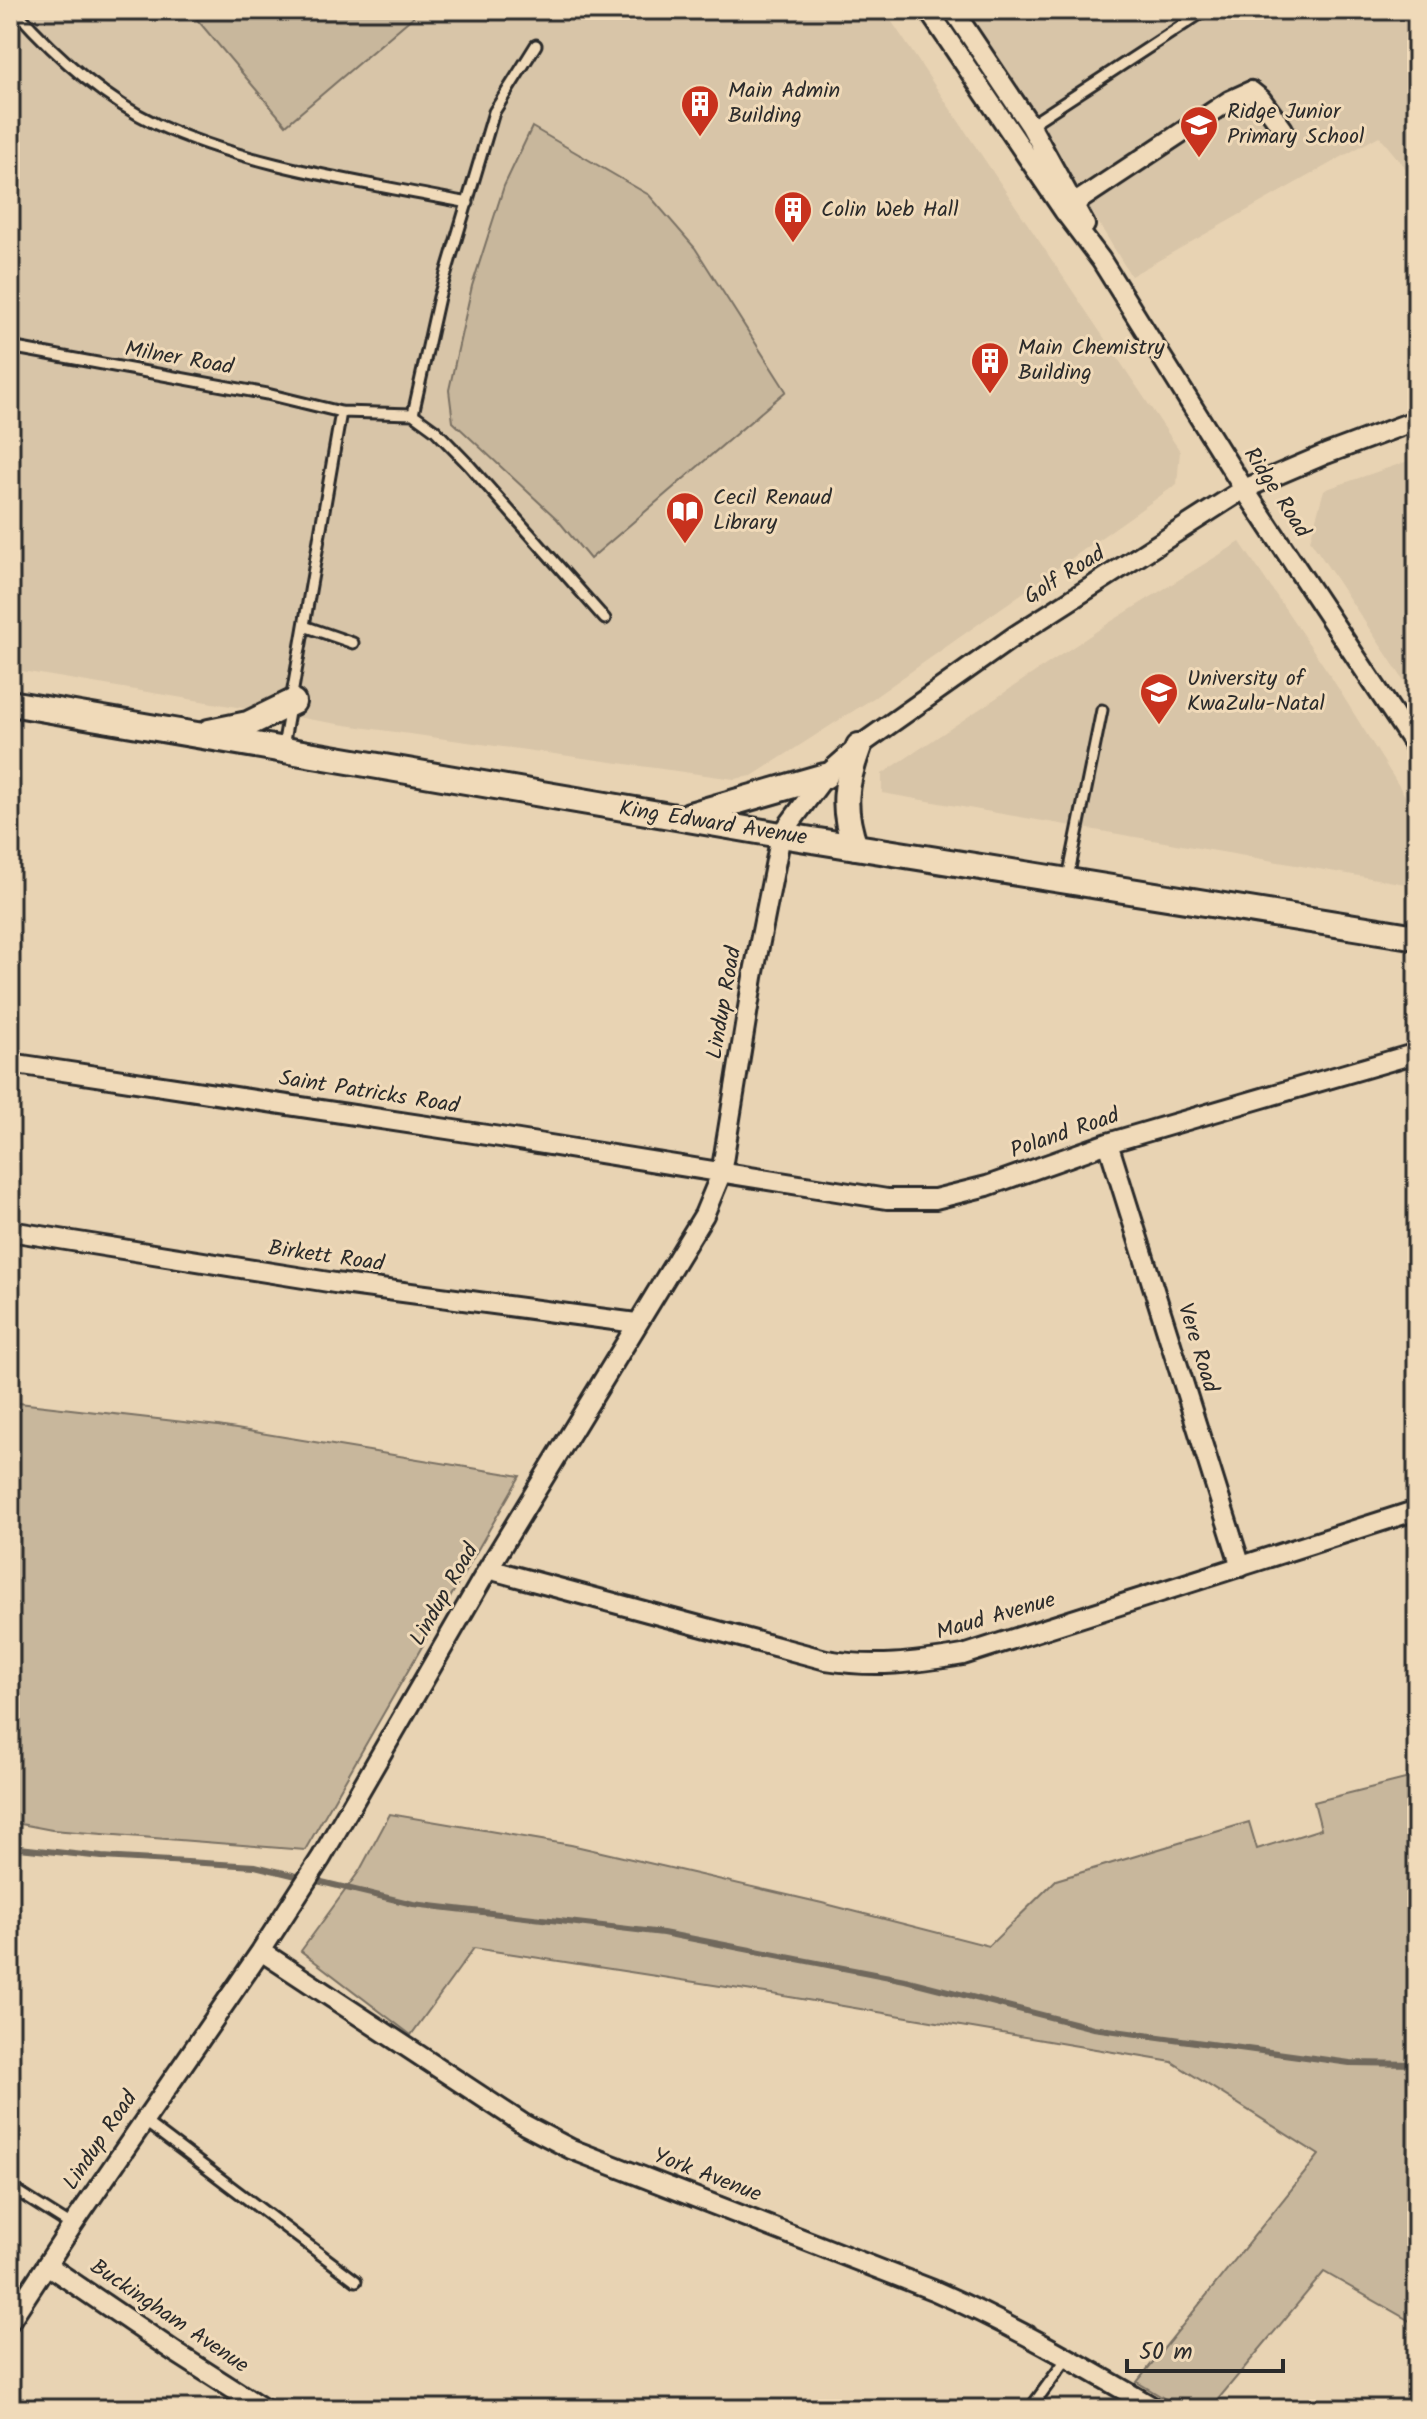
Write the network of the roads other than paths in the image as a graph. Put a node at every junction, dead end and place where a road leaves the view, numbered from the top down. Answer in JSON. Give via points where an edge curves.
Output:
{"nodes":[{"id":1,"x":15,"y":10,"type":"edge"},
{"id":2,"x":928,"y":10,"type":"edge"},
{"id":3,"x":953,"y":10,"type":"edge"},
{"id":4,"x":1206,"y":10,"type":"edge"},
{"id":5,"x":536,"y":45,"type":"dead end"},
{"id":6,"x":1030,"y":125,"type":"junction"},
{"id":7,"x":1283,"y":129,"type":"dead end"},
{"id":8,"x":468,"y":203,"type":"junction"},
{"id":9,"x":1075,"y":203,"type":"junction"},
{"id":10,"x":1101,"y":260,"type":"junction"},
{"id":11,"x":10,"y":347,"type":"edge"},
{"id":12,"x":341,"y":412,"type":"junction"},
{"id":13,"x":413,"y":414,"type":"junction"},
{"id":14,"x":1417,"y":420,"type":"edge"},
{"id":15,"x":1244,"y":489,"type":"junction"},
{"id":16,"x":605,"y":619,"type":"dead end"},
{"id":17,"x":304,"y":626,"type":"junction"},
{"id":18,"x":353,"y":643,"type":"dead end"},
{"id":19,"x":293,"y":702,"type":"junction"},
{"id":20,"x":10,"y":703,"type":"edge"},
{"id":21,"x":1102,"y":710,"type":"dead end"},
{"id":22,"x":186,"y":735,"type":"junction"},
{"id":23,"x":859,"y":746,"type":"junction"},
{"id":24,"x":1417,"y":749,"type":"edge"},
{"id":25,"x":283,"y":752,"type":"junction"},
{"id":26,"x":825,"y":776,"type":"junction"},
{"id":27,"x":676,"y":818,"type":"junction"},
{"id":28,"x":781,"y":835,"type":"junction"},
{"id":29,"x":855,"y":847,"type":"junction"},
{"id":30,"x":1067,"y":881,"type":"junction"},
{"id":31,"x":1417,"y":937,"type":"edge"},
{"id":32,"x":1417,"y":1053,"type":"edge"},
{"id":33,"x":10,"y":1063,"type":"edge"},
{"id":34,"x":1108,"y":1143,"type":"junction"},
{"id":35,"x":721,"y":1174,"type":"junction"},
{"id":36,"x":10,"y":1231,"type":"edge"},
{"id":37,"x":636,"y":1323,"type":"junction"},
{"id":38,"x":1417,"y":1510,"type":"edge"},
{"id":39,"x":1241,"y":1567,"type":"junction"},
{"id":40,"x":488,"y":1569,"type":"junction"},
{"id":41,"x":261,"y":1951,"type":"junction"},
{"id":42,"x":144,"y":2121,"type":"junction"},
{"id":43,"x":10,"y":2187,"type":"edge"},
{"id":44,"x":72,"y":2226,"type":"junction"},
{"id":45,"x":47,"y":2265,"type":"junction"},
{"id":46,"x":356,"y":2281,"type":"dead end"},
{"id":47,"x":10,"y":2321,"type":"edge"},
{"id":48,"x":1068,"y":2357,"type":"junction"},
{"id":49,"x":264,"y":2409,"type":"edge"},
{"id":50,"x":1030,"y":2409,"type":"edge"},
{"id":51,"x":1156,"y":2409,"type":"edge"}],
"edges":[{"from":1,"to":8,"type":"lane","via":[[45,45],[112,98],[155,123],[225,150]]},
{"from":2,"to":10,"type":"street","name":"Ridge Road"},
{"from":3,"to":6,"type":"street","name":"Ridge Road"},
{"from":4,"to":6,"type":"lane"},
{"from":5,"to":8,"type":"lane","via":[[494,112]]},
{"from":6,"to":9,"type":"street","name":"Ridge Road"},
{"from":7,"to":9,"type":"street","via":[[1251,91]]},
{"from":8,"to":13,"type":"lane","via":[[439,297]]},
{"from":9,"to":10,"type":"street","name":"Ridge Road"},
{"from":10,"to":15,"type":"street","name":"Ridge Road"},
{"from":11,"to":12,"type":"lane","name":"Milner Road"},
{"from":12,"to":13,"type":"lane","name":"Milner Road"},
{"from":12,"to":17,"type":"lane"},
{"from":13,"to":16,"type":"lane","via":[[468,464]]},
{"from":14,"to":15,"type":"street","name":"Golf Road"},
{"from":15,"to":23,"type":"street","name":"Golf Road","via":[[1016,635]]},
{"from":15,"to":24,"type":"street","name":"Ridge Road"},
{"from":17,"to":18,"type":"lane"},
{"from":17,"to":19,"type":"lane"},
{"from":19,"to":22,"type":"street","via":[[235,728]]},
{"from":19,"to":25,"type":"lane"},
{"from":20,"to":22,"type":"street","name":"King Edward Avenue"},
{"from":21,"to":30,"type":"lane"},
{"from":22,"to":25,"type":"street","name":"King Edward Avenue"},
{"from":23,"to":26,"type":"street","name":"Golf Road"},
{"from":23,"to":29,"type":"street","via":[[845,800]]},
{"from":25,"to":27,"type":"street","name":"King Edward Avenue"},
{"from":26,"to":27,"type":"street"},
{"from":26,"to":28,"type":"street","name":"Golf Road"},
{"from":27,"to":28,"type":"street","name":"King Edward Avenue"},
{"from":28,"to":29,"type":"street","name":"King Edward Avenue"},
{"from":28,"to":35,"type":"street","name":"Lindup Road"},
{"from":29,"to":30,"type":"street","name":"King Edward Avenue"},
{"from":30,"to":31,"type":"street","name":"King Edward Avenue"},
{"from":32,"to":34,"type":"street","name":"Poland Road"},
{"from":33,"to":35,"type":"street","name":"Saint Patricks Road"},
{"from":34,"to":35,"type":"street","name":"Poland Road","via":[[935,1199],[887,1199]]},
{"from":34,"to":39,"type":"street","name":"Vere Road"},
{"from":35,"to":37,"type":"street","name":"Lindup Road","via":[[704,1215]]},
{"from":36,"to":37,"type":"street","name":"Birkett Road","via":[[335,1283]]},
{"from":37,"to":40,"type":"street","name":"Lindup Road"},
{"from":38,"to":39,"type":"street","name":"Maud Avenue"},
{"from":39,"to":40,"type":"street","name":"Maud Avenue","via":[[963,1655],[900,1665],[826,1660]]},
{"from":40,"to":41,"type":"street","name":"Lindup Road","via":[[321,1858]]},
{"from":41,"to":42,"type":"street","name":"Lindup Road"},
{"from":41,"to":48,"type":"street","name":"York Avenue","via":[[525,2125],[571,2149],[933,2290]]},
{"from":42,"to":44,"type":"street","name":"Lindup Road"},
{"from":42,"to":46,"type":"lane"},
{"from":43,"to":44,"type":"lane"},
{"from":44,"to":45,"type":"street","name":"Lindup Road"},
{"from":45,"to":47,"type":"street","name":"Lindup Road"},
{"from":45,"to":49,"type":"street","name":"Buckingham Avenue"},
{"from":48,"to":50,"type":"lane"},
{"from":48,"to":51,"type":"street","name":"York Avenue"}]}
